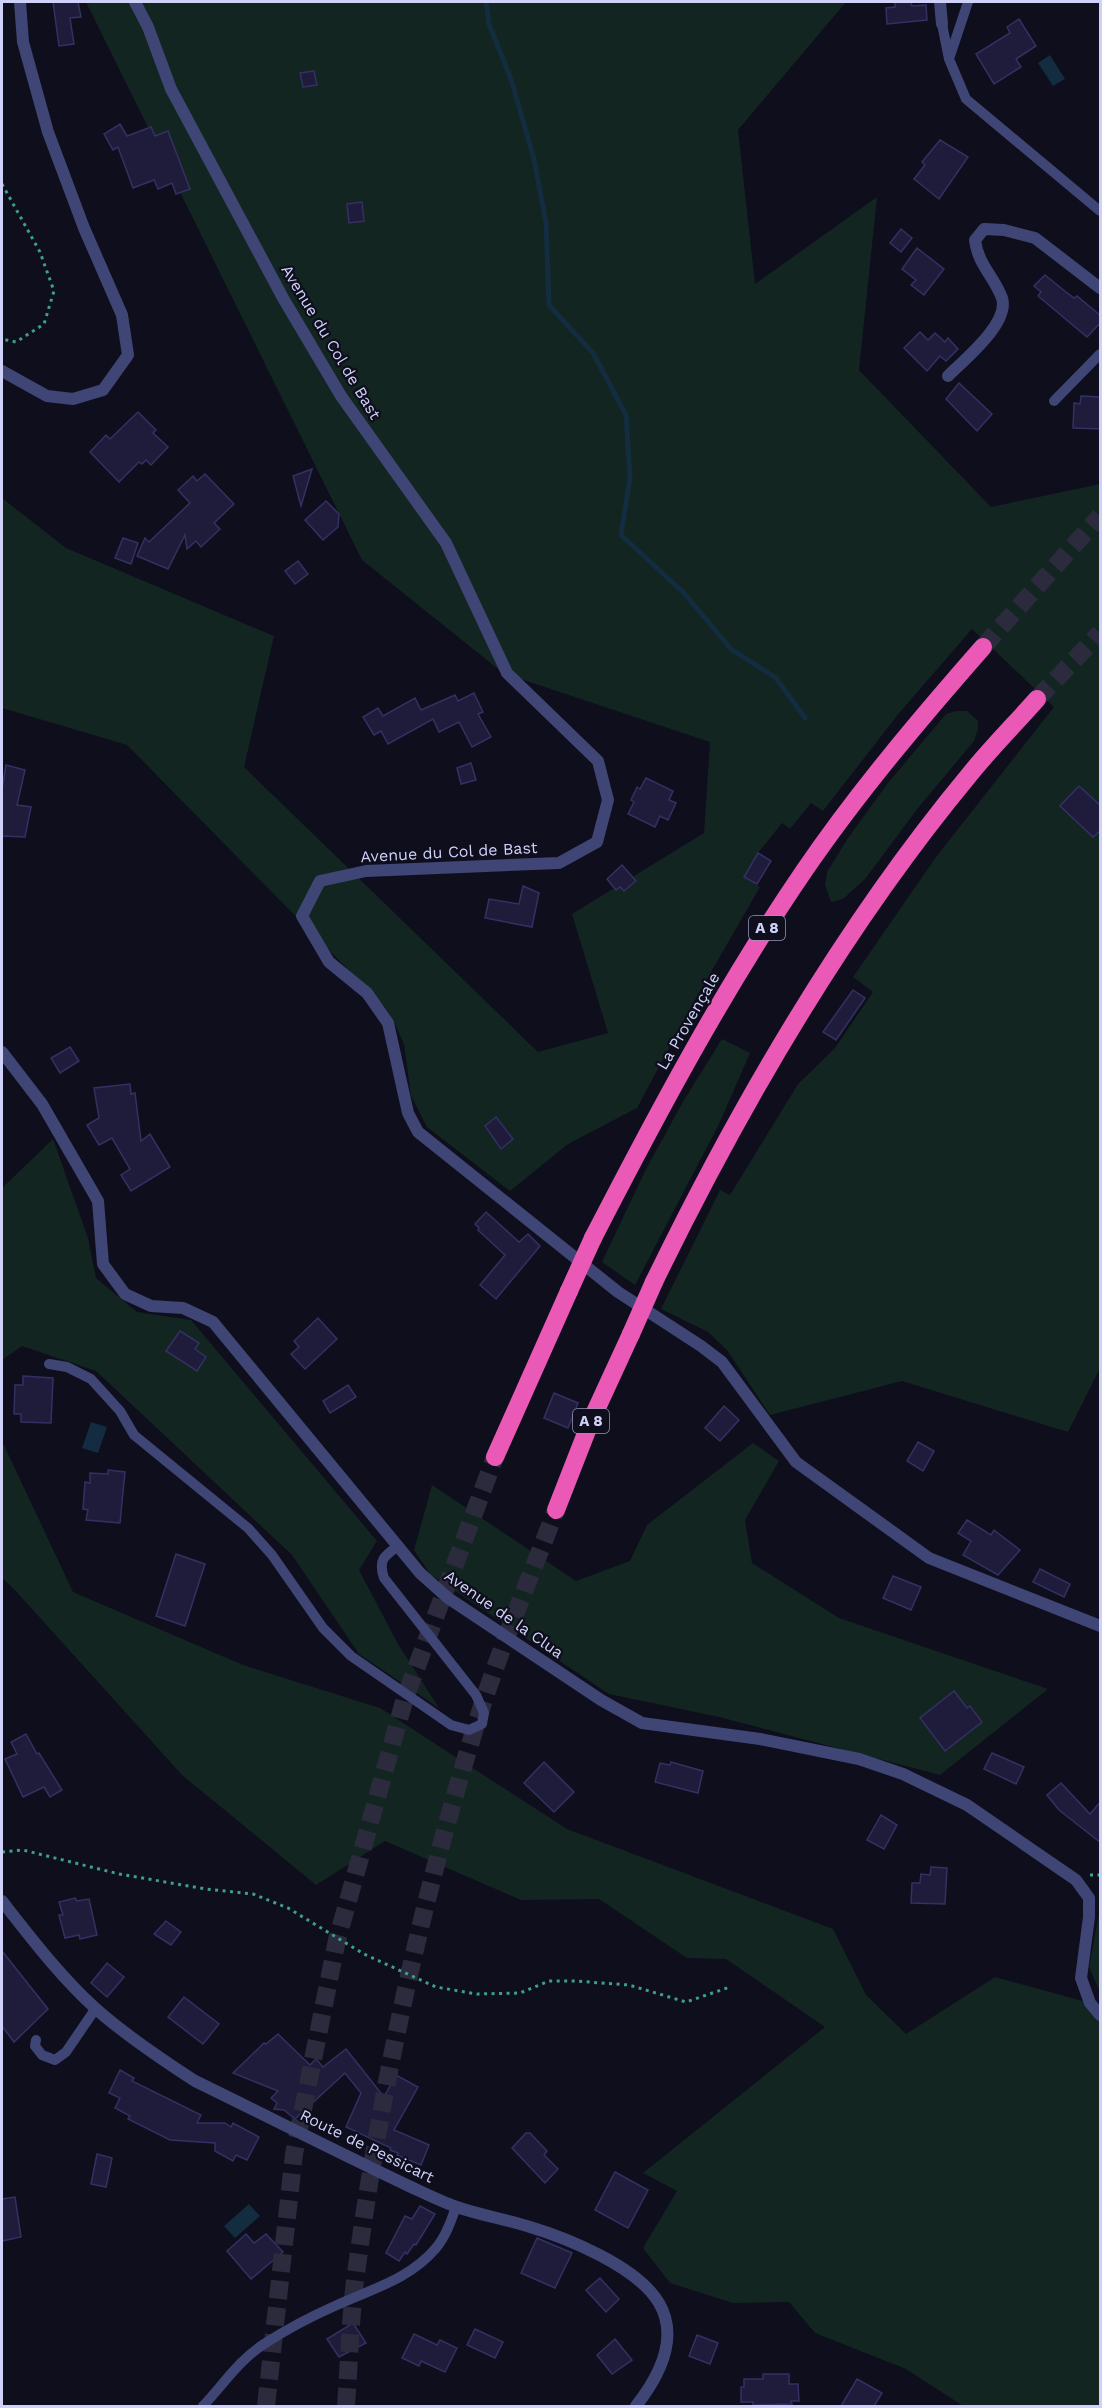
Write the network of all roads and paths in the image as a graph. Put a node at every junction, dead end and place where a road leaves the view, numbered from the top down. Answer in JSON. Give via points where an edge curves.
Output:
{"nodes":[{"id":1,"x":20,"y":2,"type":"edge"},
{"id":2,"x":135,"y":2,"type":"edge"},
{"id":3,"x":940,"y":2,"type":"edge"},
{"id":4,"x":968,"y":2,"type":"edge"},
{"id":5,"x":942,"y":24,"type":"joint"},
{"id":6,"x":949,"y":59,"type":"junction"},
{"id":7,"x":2,"y":184,"type":"edge"},
{"id":8,"x":1101,"y":211,"type":"edge"},
{"id":9,"x":1101,"y":288,"type":"edge"},
{"id":10,"x":2,"y":339,"type":"edge"},
{"id":11,"x":1101,"y":354,"type":"edge"},
{"id":12,"x":2,"y":371,"type":"edge"},
{"id":13,"x":948,"y":376,"type":"dead end"},
{"id":14,"x":1054,"y":401,"type":"dead end"},
{"id":15,"x":983,"y":647,"type":"tunnel mouth"},
{"id":16,"x":1037,"y":699,"type":"tunnel mouth"},
{"id":17,"x":2,"y":1052,"type":"edge"},
{"id":18,"x":49,"y":1364,"type":"dead end"},
{"id":19,"x":495,"y":1457,"type":"tunnel mouth"},
{"id":20,"x":556,"y":1510,"type":"tunnel mouth"},
{"id":21,"x":398,"y":1546,"type":"junction"},
{"id":22,"x":1101,"y":1626,"type":"edge"},
{"id":23,"x":2,"y":1852,"type":"edge"},
{"id":24,"x":2,"y":1901,"type":"edge"},
{"id":25,"x":730,"y":1987,"type":"dead end"},
{"id":26,"x":96,"y":2008,"type":"junction"},
{"id":27,"x":1101,"y":2015,"type":"edge"},
{"id":28,"x":36,"y":2040,"type":"dead end"},
{"id":29,"x":456,"y":2206,"type":"junction"},
{"id":30,"x":203,"y":2406,"type":"edge"},
{"id":31,"x":636,"y":2406,"type":"edge"}],
"edges":[{"from":1,"to":12,"type":"street","via":[[23,42],[48,132],[122,315],[128,355],[103,390],[73,399],[46,396]]},
{"from":2,"to":22,"type":"street","name":"Avenue du Col de Bast","via":[[171,89],[341,396],[446,543],[507,673],[598,761],[608,800],[597,842],[559,863],[366,871],[320,881],[302,916],[329,962],[367,993],[388,1023],[408,1113],[418,1132],[618,1292],[722,1362],[796,1462],[815,1476],[929,1558]]},
{"from":3,"to":5,"type":"street"},
{"from":4,"to":6,"type":"lane"},
{"from":5,"to":6,"type":"lane"},
{"from":6,"to":8,"type":"lane","via":[[966,99]]},
{"from":7,"to":10,"type":"path","via":[[40,252],[54,291],[44,324],[16,342]]},
{"from":9,"to":13,"type":"street","via":[[1035,238],[984,229],[975,240],[977,255],[1002,300],[1001,315],[989,334]]},
{"from":11,"to":14,"type":"lane"},
{"from":15,"to":19,"type":"highway","name":"La Provençale","number":"A 8","bridge":true,"via":[[860,794],[804,870],[699,1039],[593,1238]]},
{"from":16,"to":20,"type":"highway","number":"A 8","bridge":true,"via":[[971,773],[882,889],[817,987],[743,1111],[654,1282],[590,1423]]},
{"from":17,"to":21,"type":"street","name":"Avenue de la Clua","via":[[42,1104],[98,1201],[103,1264],[125,1294],[151,1306],[183,1308],[213,1322]]},
{"from":18,"to":21,"type":"lane","via":[[67,1367],[91,1379],[120,1411],[134,1435],[248,1528],[323,1628],[351,1656],[451,1725],[469,1730],[482,1724],[484,1713],[476,1695],[380,1568],[384,1555]]},
{"from":21,"to":27,"type":"street","name":"Avenue de la Clua","via":[[420,1574],[448,1598],[642,1723],[760,1739],[859,1759],[903,1774],[967,1805],[1076,1880],[1089,1898],[1081,1977],[1090,2003]]},
{"from":23,"to":25,"type":"path","via":[[22,1850],[119,1874],[253,1894],[288,1908],[364,1954],[436,1987],[477,1994],[520,1993],[549,1981],[575,1981],[628,1985],[686,2002]]},
{"from":24,"to":26,"type":"street","name":"Route de Pessicart","via":[[58,1971]]},
{"from":26,"to":28,"type":"lane","via":[[66,2052],[55,2060],[42,2055],[35,2046]]},
{"from":26,"to":29,"type":"street","name":"Route de Pessicart","via":[[195,2081]]},
{"from":29,"to":30,"type":"lane","via":[[446,2233],[422,2262],[402,2276],[295,2325],[262,2346],[242,2360]]},
{"from":29,"to":31,"type":"street","name":"Route de Pessicart","via":[[571,2242],[627,2272],[653,2295],[666,2319],[668,2341],[661,2367]]}]}
